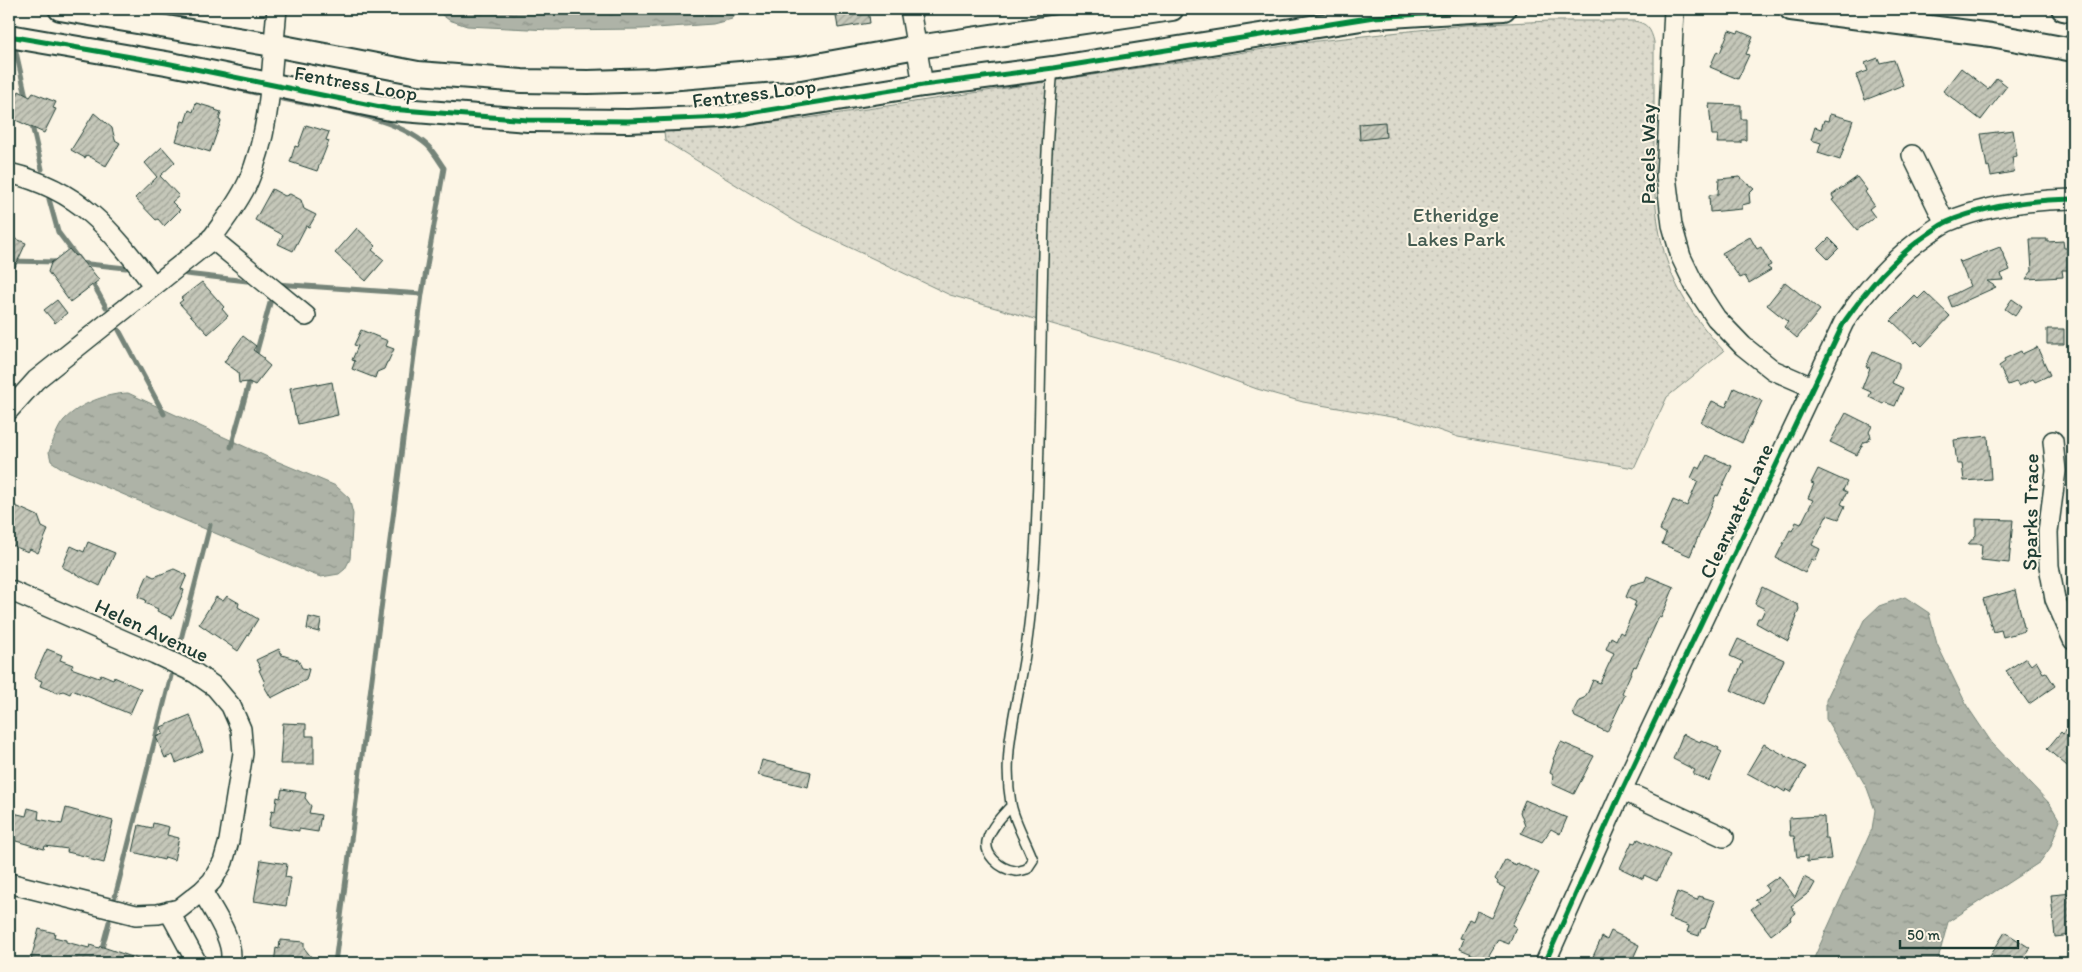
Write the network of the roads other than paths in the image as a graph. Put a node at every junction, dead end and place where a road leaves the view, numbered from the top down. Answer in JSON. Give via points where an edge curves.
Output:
{"nodes":[{"id":1,"x":60,"y":9,"type":"edge"},
{"id":2,"x":277,"y":9,"type":"edge"},
{"id":3,"x":910,"y":9,"type":"edge"},
{"id":4,"x":1172,"y":9,"type":"edge"},
{"id":5,"x":1504,"y":9,"type":"edge"},
{"id":6,"x":1674,"y":9,"type":"edge"},
{"id":7,"x":1791,"y":9,"type":"edge"},
{"id":8,"x":2063,"y":9,"type":"edge"},
{"id":9,"x":2073,"y":11,"type":"edge"},
{"id":10,"x":9,"y":36,"type":"edge"},
{"id":11,"x":273,"y":45,"type":"junction"},
{"id":12,"x":918,"y":47,"type":"junction"},
{"id":13,"x":2073,"y":50,"type":"edge"},
{"id":14,"x":1053,"y":68,"type":"junction"},
{"id":15,"x":270,"y":84,"type":"junction"},
{"id":16,"x":923,"y":85,"type":"junction"},
{"id":17,"x":1912,"y":156,"type":"dead end"},
{"id":18,"x":9,"y":173,"type":"edge"},
{"id":19,"x":2073,"y":199,"type":"edge"},
{"id":20,"x":1945,"y":223,"type":"junction"},
{"id":21,"x":212,"y":238,"type":"junction"},
{"id":22,"x":154,"y":286,"type":"junction"},
{"id":23,"x":306,"y":316,"type":"dead end"},
{"id":24,"x":1812,"y":388,"type":"junction"},
{"id":25,"x":9,"y":410,"type":"edge"},
{"id":26,"x":2053,"y":441,"type":"dead end"},
{"id":27,"x":9,"y":590,"type":"edge"},
{"id":28,"x":2073,"y":640,"type":"edge"},
{"id":29,"x":1622,"y":790,"type":"junction"},
{"id":30,"x":1011,"y":806,"type":"junction"},
{"id":31,"x":1724,"y":837,"type":"dead end"},
{"id":32,"x":9,"y":883,"type":"edge"},
{"id":33,"x":202,"y":891,"type":"junction"},
{"id":34,"x":169,"y":911,"type":"junction"},
{"id":35,"x":197,"y":963,"type":"edge"},
{"id":36,"x":230,"y":963,"type":"edge"},
{"id":37,"x":1544,"y":963,"type":"edge"}],
"edges":[{"from":1,"to":11,"type":"street","name":"Fentress Loop"},
{"from":2,"to":11,"type":"street"},
{"from":3,"to":12,"type":"street"},
{"from":4,"to":12,"type":"street","name":"Fentress Loop"},
{"from":5,"to":14,"type":"street","name":"Fentress Loop","via":[[1374,17]]},
{"from":6,"to":24,"type":"street","name":"Pacels Way","via":[[1666,176],[1672,225],[1681,257],[1716,318],[1742,346],[1773,370]]},
{"from":7,"to":13,"type":"street","via":[[1992,35]]},
{"from":8,"to":9,"type":"street"},
{"from":10,"to":15,"type":"street","name":"Fentress Loop"},
{"from":11,"to":12,"type":"street","name":"Fentress Loop","via":[[418,73],[588,82],[800,68]]},
{"from":11,"to":15,"type":"street"},
{"from":12,"to":16,"type":"street"},
{"from":14,"to":16,"type":"street","name":"Fentress Loop"},
{"from":14,"to":30,"type":"lane","via":[[1042,258],[1036,534],[1030,626],[1012,718],[1008,760]]},
{"from":15,"to":16,"type":"street","name":"Fentress Loop","via":[[390,109],[528,120],[628,121],[725,117]]},
{"from":15,"to":21,"type":"street","via":[[260,148],[248,182]]},
{"from":17,"to":20,"type":"street"},
{"from":18,"to":22,"type":"street","via":[[34,179],[68,195],[97,217]]},
{"from":19,"to":20,"type":"street","name":"Clearwater Lane","via":[[2035,200],[1990,208]]},
{"from":20,"to":24,"type":"street","name":"Clearwater Lane","via":[[1887,267],[1865,292],[1844,322]]},
{"from":21,"to":22,"type":"street"},
{"from":21,"to":23,"type":"street"},
{"from":22,"to":25,"type":"street","via":[[36,380]]},
{"from":24,"to":29,"type":"street","name":"Clearwater Lane"},
{"from":26,"to":28,"type":"street","name":"Sparks Trace","via":[[2056,471],[2048,532],[2049,566],[2055,598]]},
{"from":27,"to":33,"type":"street","name":"Helen Avenue","via":[[195,673],[215,687],[231,706],[241,729],[243,753],[223,862]]},
{"from":29,"to":31,"type":"street"},
{"from":29,"to":37,"type":"street","name":"Clearwater Lane"},
{"from":30,"to":30,"type":"lane","via":[[1032,860],[1027,869],[1015,871],[999,864],[986,848],[996,822]]},
{"from":32,"to":34,"type":"street","name":"Helen Avenue","via":[[136,915]]},
{"from":33,"to":34,"type":"street","name":"Helen Avenue","via":[[179,909]]},
{"from":33,"to":36,"type":"street","via":[[230,943]]},
{"from":34,"to":35,"type":"street"}]}
